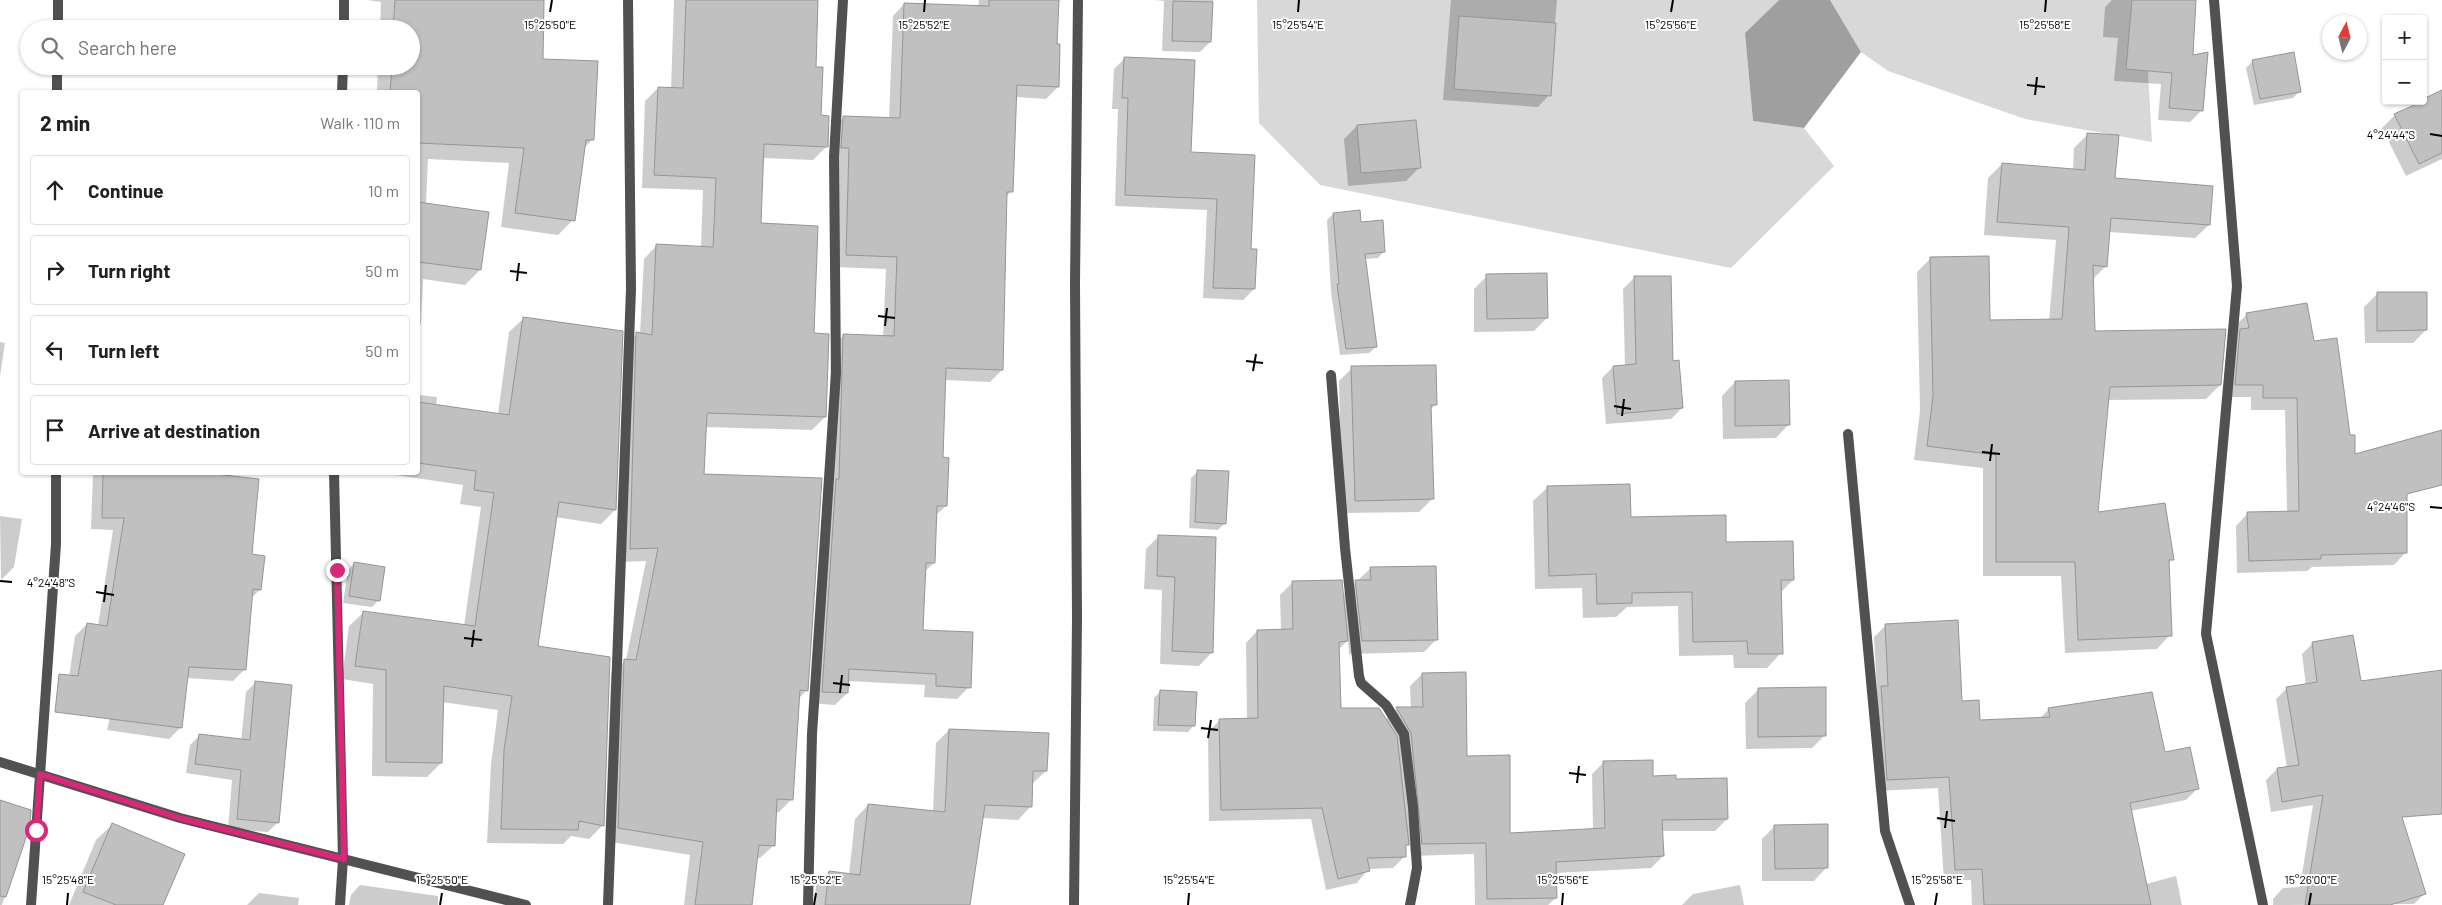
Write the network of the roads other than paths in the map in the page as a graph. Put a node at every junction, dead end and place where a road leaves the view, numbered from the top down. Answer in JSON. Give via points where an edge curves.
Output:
{"nodes":[{"id":1,"x":58,"y":0,"type":"edge"},
{"id":2,"x":344,"y":0,"type":"edge"},
{"id":3,"x":628,"y":0,"type":"edge"},
{"id":4,"x":843,"y":0,"type":"edge"},
{"id":5,"x":1078,"y":0,"type":"edge"},
{"id":6,"x":2214,"y":0,"type":"edge"},
{"id":7,"x":58,"y":20,"type":"edge"},
{"id":8,"x":344,"y":20,"type":"edge"},
{"id":9,"x":58,"y":75,"type":"edge"},
{"id":10,"x":343,"y":75,"type":"edge"},
{"id":11,"x":57,"y":90,"type":"edge"},
{"id":12,"x":342,"y":90,"type":"edge"},
{"id":13,"x":1331,"y":375,"type":"dead end"},
{"id":14,"x":1848,"y":434,"type":"dead end"},
{"id":15,"x":56,"y":475,"type":"edge"},
{"id":16,"x":334,"y":475,"type":"edge"},
{"id":17,"x":0,"y":762,"type":"edge"},
{"id":18,"x":40,"y":774,"type":"junction"},
{"id":19,"x":344,"y":859,"type":"junction"},
{"id":20,"x":31,"y":905,"type":"edge"},
{"id":21,"x":340,"y":905,"type":"edge"},
{"id":22,"x":526,"y":905,"type":"edge"},
{"id":23,"x":608,"y":905,"type":"edge"},
{"id":24,"x":808,"y":905,"type":"edge"},
{"id":25,"x":1074,"y":905,"type":"edge"},
{"id":26,"x":1410,"y":905,"type":"edge"},
{"id":27,"x":1910,"y":905,"type":"edge"},
{"id":28,"x":2263,"y":905,"type":"edge"}],
"edges":[{"from":1,"to":7,"type":"street"},
{"from":2,"to":8,"type":"street"},
{"from":3,"to":23,"type":"street","via":[[632,289]]},
{"from":4,"to":24,"type":"street","via":[[834,157],[836,373],[812,734]]},
{"from":5,"to":25,"type":"street"},
{"from":6,"to":28,"type":"street","via":[[2237,286],[2206,634]]},
{"from":9,"to":11,"type":"street"},
{"from":10,"to":12,"type":"street"},
{"from":13,"to":26,"type":"street","via":[[1359,676],[1361,683],[1386,705],[1404,734],[1417,868]]},
{"from":14,"to":27,"type":"street","via":[[1885,831]]},
{"from":15,"to":18,"type":"street","via":[[56,544]]},
{"from":16,"to":19,"type":"street"},
{"from":17,"to":18,"type":"street"},
{"from":18,"to":19,"type":"street","via":[[180,818]]},
{"from":18,"to":20,"type":"street"},
{"from":19,"to":21,"type":"street"},
{"from":19,"to":22,"type":"street"}]}
